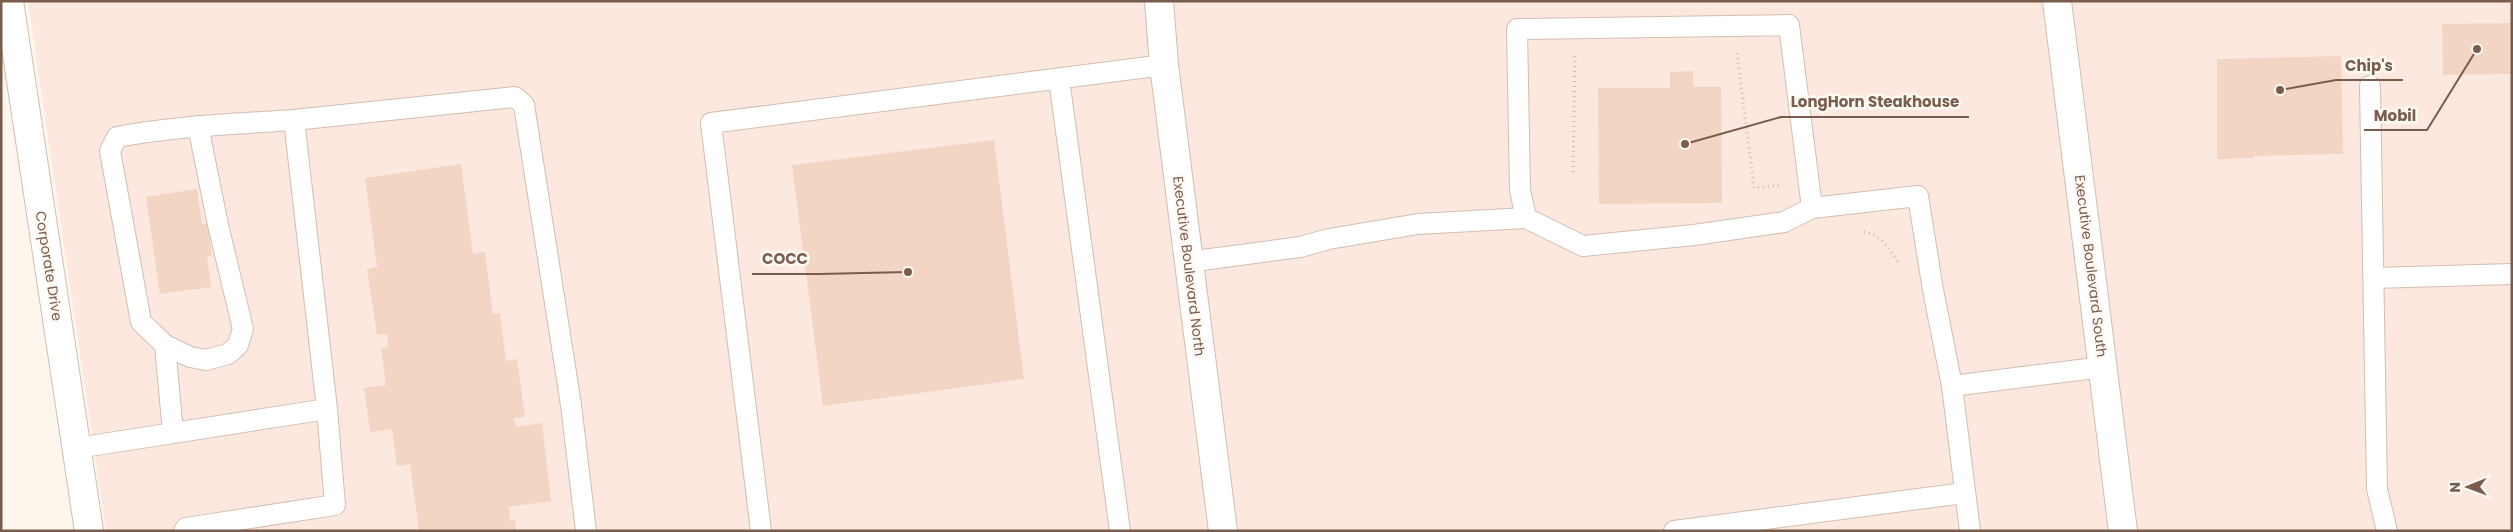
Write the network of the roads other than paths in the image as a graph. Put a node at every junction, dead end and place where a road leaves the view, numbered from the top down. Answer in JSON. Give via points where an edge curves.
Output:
{"nodes":[{"id":1,"x":8,"y":1,"type":"edge"},
{"id":2,"x":1159,"y":1,"type":"edge"},
{"id":3,"x":2057,"y":1,"type":"edge"},
{"id":4,"x":1164,"y":65,"type":"junction"},
{"id":5,"x":1059,"y":80,"type":"junction"},
{"id":6,"x":2370,"y":86,"type":"dead end"},
{"id":7,"x":294,"y":120,"type":"junction"},
{"id":8,"x":198,"y":126,"type":"junction"},
{"id":9,"x":1812,"y":208,"type":"junction"},
{"id":10,"x":1526,"y":218,"type":"junction"},
{"id":11,"x":1188,"y":262,"type":"junction"},
{"id":12,"x":2512,"y":274,"type":"edge"},
{"id":13,"x":2374,"y":278,"type":"junction"},
{"id":14,"x":165,"y":345,"type":"junction"},
{"id":15,"x":2103,"y":367,"type":"junction"},
{"id":16,"x":1952,"y":386,"type":"junction"},
{"id":17,"x":327,"y":410,"type":"junction"},
{"id":18,"x":173,"y":433,"type":"junction"},
{"id":19,"x":77,"y":448,"type":"junction"},
{"id":20,"x":1964,"y":493,"type":"junction"},
{"id":21,"x":89,"y":531,"type":"edge"},
{"id":22,"x":184,"y":531,"type":"edge"},
{"id":23,"x":586,"y":531,"type":"edge"},
{"id":24,"x":761,"y":531,"type":"edge"},
{"id":25,"x":1120,"y":531,"type":"edge"},
{"id":26,"x":1223,"y":531,"type":"edge"},
{"id":27,"x":1674,"y":531,"type":"edge"},
{"id":28,"x":1970,"y":531,"type":"edge"},
{"id":29,"x":2123,"y":531,"type":"edge"},
{"id":30,"x":2387,"y":531,"type":"edge"}],
"edges":[{"from":1,"to":19,"type":"street","name":"Corporate Drive"},
{"from":2,"to":4,"type":"street","name":"Executive Boulevard North"},
{"from":3,"to":15,"type":"street","name":"Executive Boulevard South"},
{"from":4,"to":5,"type":"lane"},
{"from":4,"to":11,"type":"street","name":"Executive Boulevard North"},
{"from":5,"to":24,"type":"lane","via":[[711,123]]},
{"from":5,"to":25,"type":"lane"},
{"from":6,"to":13,"type":"lane"},
{"from":7,"to":8,"type":"lane"},
{"from":7,"to":17,"type":"lane"},
{"from":7,"to":23,"type":"lane","via":[[515,97],[524,105],[571,405]]},
{"from":8,"to":14,"type":"lane","via":[[117,137],[110,151],[140,322]]},
{"from":8,"to":14,"type":"lane","via":[[243,329],[238,345],[228,354],[206,360],[190,357]]},
{"from":9,"to":10,"type":"lane","via":[[1784,222],[1583,246]]},
{"from":9,"to":10,"type":"lane","via":[[1789,25],[1517,29],[1520,190]]},
{"from":9,"to":16,"type":"lane","via":[[1918,196]]},
{"from":10,"to":11,"type":"lane","via":[[1418,224],[1329,239],[1300,248]]},
{"from":11,"to":26,"type":"street","name":"Executive Boulevard North"},
{"from":12,"to":13,"type":"lane"},
{"from":13,"to":30,"type":"lane","via":[[2377,489]]},
{"from":14,"to":18,"type":"lane"},
{"from":15,"to":16,"type":"lane"},
{"from":15,"to":29,"type":"street","name":"Executive Boulevard South"},
{"from":16,"to":20,"type":"lane"},
{"from":17,"to":18,"type":"lane"},
{"from":17,"to":22,"type":"lane","via":[[335,506],[186,528]]},
{"from":18,"to":19,"type":"lane"},
{"from":19,"to":21,"type":"street","name":"Corporate Drive"},
{"from":20,"to":27,"type":"lane"},
{"from":20,"to":28,"type":"lane"}]}
